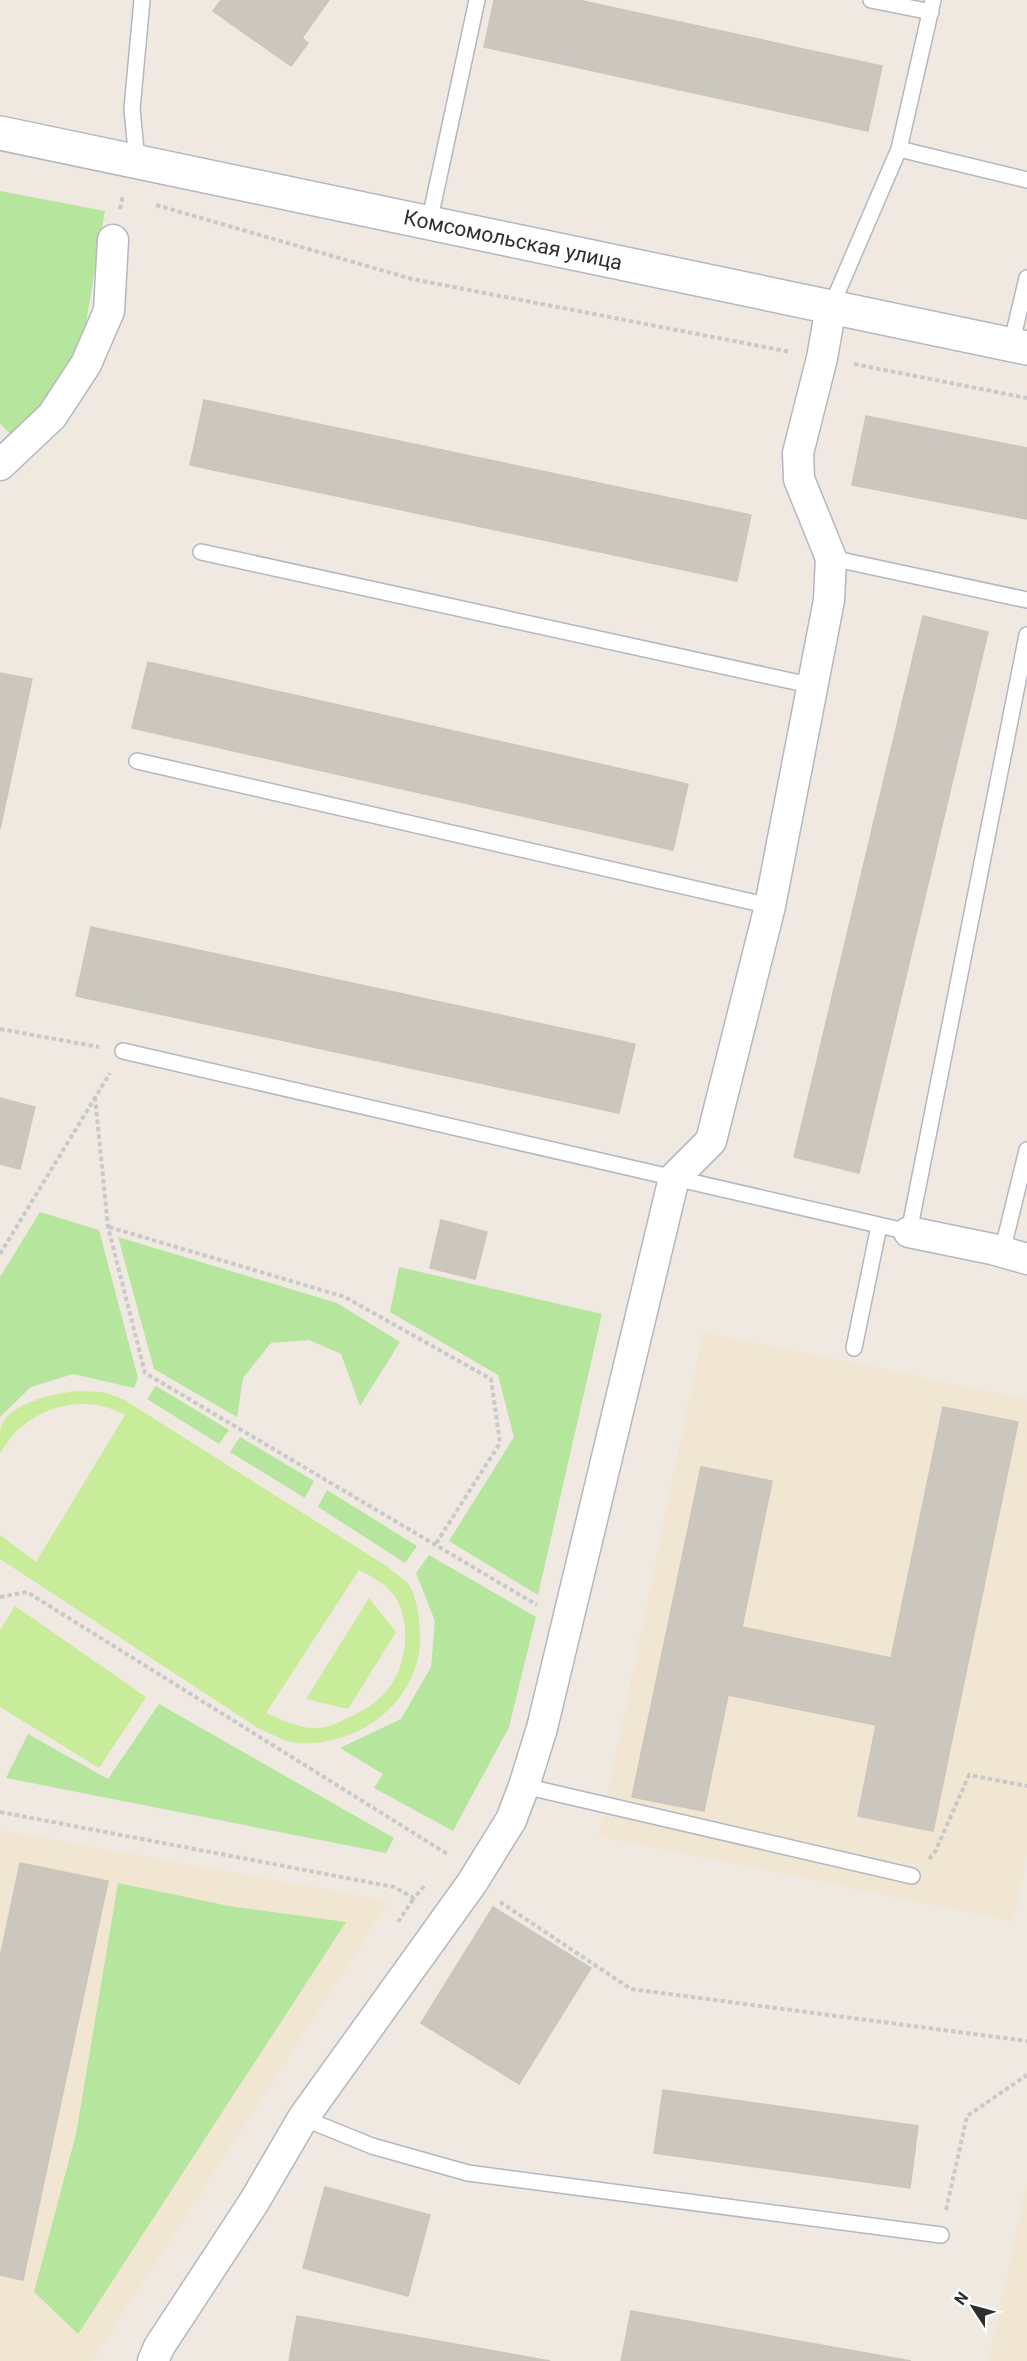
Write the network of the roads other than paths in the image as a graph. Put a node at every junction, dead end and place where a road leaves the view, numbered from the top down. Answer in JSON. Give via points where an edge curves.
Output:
{"nodes":[{"id":1,"x":142,"y":0,"type":"edge"},
{"id":2,"x":477,"y":0,"type":"edge"},
{"id":3,"x":871,"y":0,"type":"edge"},
{"id":4,"x":932,"y":6,"type":"edge"},
{"id":5,"x":0,"y":132,"type":"edge"},
{"id":6,"x":899,"y":149,"type":"junction"},
{"id":7,"x":137,"y":161,"type":"junction"},
{"id":8,"x":1027,"y":180,"type":"edge"},
{"id":9,"x":429,"y":223,"type":"junction"},
{"id":10,"x":113,"y":240,"type":"dead end"},
{"id":11,"x":1027,"y":278,"type":"edge"},
{"id":12,"x":831,"y":307,"type":"junction"},
{"id":13,"x":1019,"y":346,"type":"edge"},
{"id":14,"x":0,"y":465,"type":"edge"},
{"id":15,"x":201,"y":552,"type":"dead end"},
{"id":16,"x":831,"y":558,"type":"junction"},
{"id":17,"x":1027,"y":600,"type":"edge"},
{"id":18,"x":1027,"y":635,"type":"edge"},
{"id":19,"x":814,"y":686,"type":"junction"},
{"id":20,"x":136,"y":761,"type":"dead end"},
{"id":21,"x":770,"y":906,"type":"junction"},
{"id":22,"x":123,"y":1051,"type":"road end"},
{"id":23,"x":1027,"y":1150,"type":"edge"},
{"id":24,"x":675,"y":1178,"type":"junction"},
{"id":25,"x":879,"y":1226,"type":"junction"},
{"id":26,"x":909,"y":1232,"type":"junction"},
{"id":27,"x":1015,"y":1256,"type":"edge"},
{"id":28,"x":854,"y":1348,"type":"dead end"},
{"id":29,"x":524,"y":1786,"type":"junction"},
{"id":30,"x":912,"y":1876,"type":"road end"},
{"id":31,"x":303,"y":2118,"type":"junction"},
{"id":32,"x":941,"y":2235,"type":"road end"},
{"id":33,"x":153,"y":2361,"type":"edge"}],
"edges":[{"from":1,"to":7,"type":"lane","via":[[132,109]]},
{"from":2,"to":9,"type":"lane"},
{"from":3,"to":4,"type":"lane"},
{"from":4,"to":6,"type":"lane"},
{"from":5,"to":7,"type":"street","name":"Комсомольская улица"},
{"from":6,"to":8,"type":"lane"},
{"from":6,"to":12,"type":"lane"},
{"from":7,"to":9,"type":"street","name":"Комсомольская улица"},
{"from":9,"to":12,"type":"street","name":"Комсомольская улица"},
{"from":10,"to":14,"type":"street","via":[[109,311],[86,363],[52,416]]},
{"from":11,"to":13,"type":"lane"},
{"from":12,"to":13,"type":"street","name":"Комсомольская улица"},
{"from":12,"to":16,"type":"street","via":[[798,453],[799,479]]},
{"from":15,"to":19,"type":"lane"},
{"from":16,"to":17,"type":"lane"},
{"from":16,"to":19,"type":"street","via":[[829,600]]},
{"from":18,"to":26,"type":"lane"},
{"from":19,"to":21,"type":"street"},
{"from":20,"to":21,"type":"lane"},
{"from":21,"to":24,"type":"street","via":[[711,1141]]},
{"from":22,"to":24,"type":"lane"},
{"from":23,"to":27,"type":"lane"},
{"from":24,"to":25,"type":"lane"},
{"from":24,"to":29,"type":"street","via":[[542,1728]]},
{"from":25,"to":26,"type":"lane"},
{"from":25,"to":28,"type":"lane"},
{"from":26,"to":27,"type":"street"},
{"from":29,"to":30,"type":"lane"},
{"from":29,"to":31,"type":"street","via":[[511,1820],[471,1883]]},
{"from":31,"to":32,"type":"lane","via":[[372,2146],[468,2173]]},
{"from":31,"to":33,"type":"street"}]}
